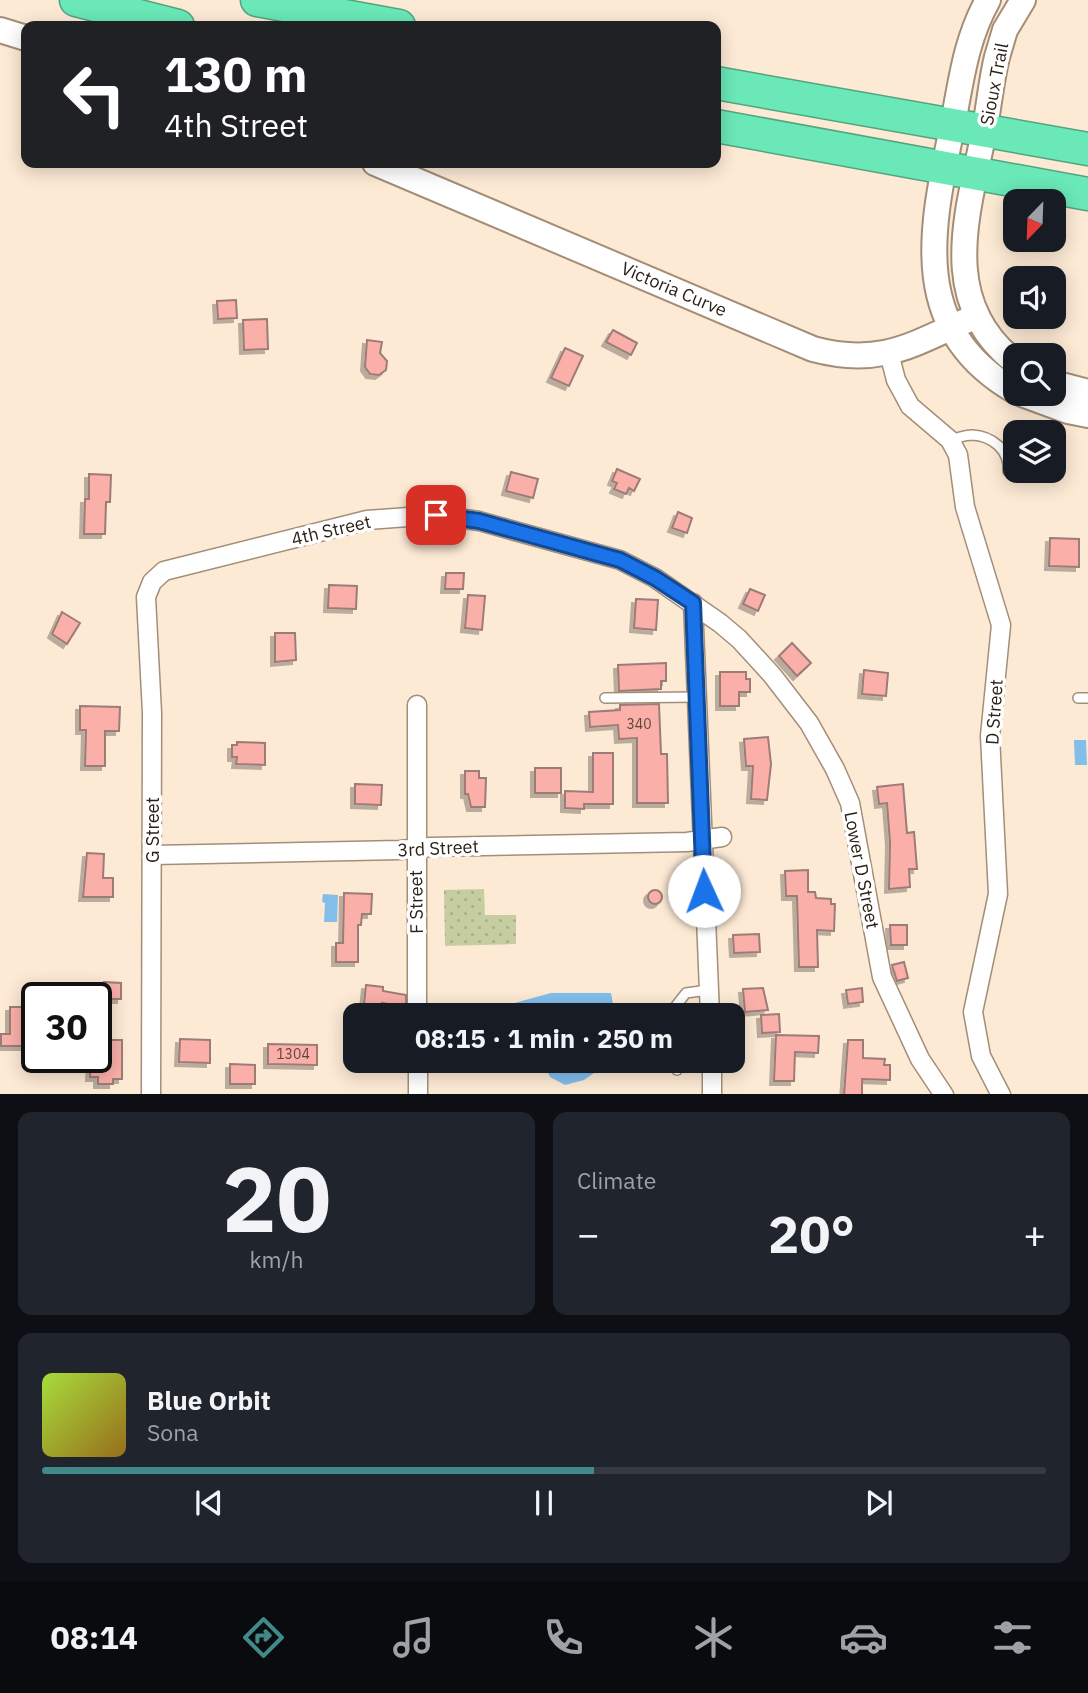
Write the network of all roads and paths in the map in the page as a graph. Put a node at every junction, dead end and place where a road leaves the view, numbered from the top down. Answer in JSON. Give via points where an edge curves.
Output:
{"nodes":[{"id":1,"x":76,"y":0,"type":"edge"},
{"id":2,"x":257,"y":0,"type":"edge"},
{"id":3,"x":988,"y":0,"type":"edge"},
{"id":4,"x":1012,"y":4,"type":"edge"},
{"id":5,"x":158,"y":21,"type":"edge"},
{"id":6,"x":372,"y":21,"type":"edge"},
{"id":7,"x":0,"y":30,"type":"edge"},
{"id":8,"x":21,"y":36,"type":"edge"},
{"id":9,"x":721,"y":84,"type":"edge"},
{"id":10,"x":953,"y":125,"type":"junction"},
{"id":11,"x":721,"y":127,"type":"edge"},
{"id":12,"x":985,"y":131,"type":"junction"},
{"id":13,"x":1088,"y":149,"type":"edge"},
{"id":14,"x":944,"y":166,"type":"junction"},
{"id":15,"x":387,"y":168,"type":"edge"},
{"id":16,"x":975,"y":172,"type":"junction"},
{"id":17,"x":1088,"y":194,"type":"edge"},
{"id":18,"x":977,"y":316,"type":"junction"},
{"id":19,"x":952,"y":326,"type":"junction"},
{"id":20,"x":1003,"y":350,"type":"edge"},
{"id":21,"x":889,"y":353,"type":"junction"},
{"id":22,"x":1003,"y":382,"type":"edge"},
{"id":23,"x":1066,"y":386,"type":"edge"},
{"id":24,"x":1088,"y":392,"type":"edge"},
{"id":25,"x":1054,"y":406,"type":"edge"},
{"id":26,"x":1088,"y":415,"type":"edge"},
{"id":27,"x":950,"y":440,"type":"junction"},
{"id":28,"x":1003,"y":448,"type":"edge"},
{"id":29,"x":164,"y":571,"type":"joint"},
{"id":30,"x":693,"y":603,"type":"junction"},
{"id":31,"x":697,"y":697,"type":"junction"},
{"id":32,"x":605,"y":698,"type":"dead end"},
{"id":33,"x":417,"y":705,"type":"dead end"},
{"id":34,"x":722,"y":837,"type":"dead end"},
{"id":35,"x":703,"y":840,"type":"junction"},
{"id":36,"x":415,"y":848,"type":"junction"},
{"id":37,"x":152,"y":855,"type":"junction"},
{"id":38,"x":708,"y":990,"type":"junction"},
{"id":39,"x":417,"y":1003,"type":"edge"},
{"id":40,"x":678,"y":1003,"type":"edge"},
{"id":41,"x":709,"y":1003,"type":"edge"},
{"id":42,"x":418,"y":1073,"type":"edge"},
{"id":43,"x":712,"y":1073,"type":"edge"},
{"id":44,"x":151,"y":1094,"type":"edge"},
{"id":45,"x":418,"y":1094,"type":"edge"},
{"id":46,"x":712,"y":1094,"type":"edge"},
{"id":47,"x":944,"y":1094,"type":"edge"},
{"id":48,"x":1000,"y":1094,"type":"edge"}],
"edges":[{"from":1,"to":5,"type":"highway"},
{"from":2,"to":6,"type":"highway"},
{"from":3,"to":10,"type":"main road","name":"Sioux Trail","via":[[969,42]]},
{"from":4,"to":12,"type":"main road","name":"Sioux Trail","via":[[996,57]]},
{"from":7,"to":8,"type":"main road"},
{"from":9,"to":10,"type":"highway"},
{"from":10,"to":12,"type":"highway"},
{"from":10,"to":14,"type":"main road","name":"Sioux Trail"},
{"from":11,"to":14,"type":"highway"},
{"from":12,"to":13,"type":"highway"},
{"from":12,"to":16,"type":"main road","name":"Sioux Trail"},
{"from":14,"to":16,"type":"highway"},
{"from":14,"to":19,"type":"main road","name":"Sioux Trail","via":[[933,255],[939,296]]},
{"from":15,"to":21,"type":"main road","name":"Victoria Curve","via":[[813,349],[852,357]]},
{"from":16,"to":17,"type":"highway"},
{"from":16,"to":18,"type":"main road","name":"Sioux Trail","via":[[963,262]]},
{"from":18,"to":19,"type":"main road","name":"Victoria Curve"},
{"from":18,"to":20,"type":"main road","name":"Sioux Trail"},
{"from":19,"to":21,"type":"main road","name":"Victoria Curve"},
{"from":19,"to":22,"type":"main road","name":"Sioux Trail","via":[[963,346]]},
{"from":21,"to":27,"type":"street","via":[[910,407]]},
{"from":23,"to":24,"type":"main road"},
{"from":25,"to":26,"type":"main road"},
{"from":27,"to":28,"type":"lane","via":[[973,435]]},
{"from":27,"to":48,"type":"street","name":"D Street","via":[[958,455],[964,507],[1001,625],[990,736],[998,894],[973,1012],[981,1056]]},
{"from":29,"to":30,"type":"street","name":"4th Street","via":[[367,520],[436,515],[479,521],[620,560]]},
{"from":29,"to":37,"type":"street","name":"G Street","via":[[152,582],[146,597]]},
{"from":30,"to":31,"type":"street"},
{"from":30,"to":47,"type":"street","name":"Lower D Street","via":[[739,639],[772,675],[809,723],[835,769],[850,803],[882,977],[920,1059]]},
{"from":31,"to":32,"type":"lane"},
{"from":31,"to":35,"type":"street"},
{"from":33,"to":36,"type":"street","name":"F Street"},
{"from":34,"to":35,"type":"street","name":"3rd Street"},
{"from":35,"to":36,"type":"street","name":"3rd Street"},
{"from":35,"to":38,"type":"street"},
{"from":36,"to":37,"type":"street","name":"3rd Street"},
{"from":36,"to":39,"type":"street","name":"F Street"},
{"from":37,"to":44,"type":"street","name":"G Street"},
{"from":38,"to":40,"type":"lane","via":[[686,993]]},
{"from":38,"to":41,"type":"street"},
{"from":42,"to":45,"type":"street"},
{"from":43,"to":46,"type":"street"}]}
